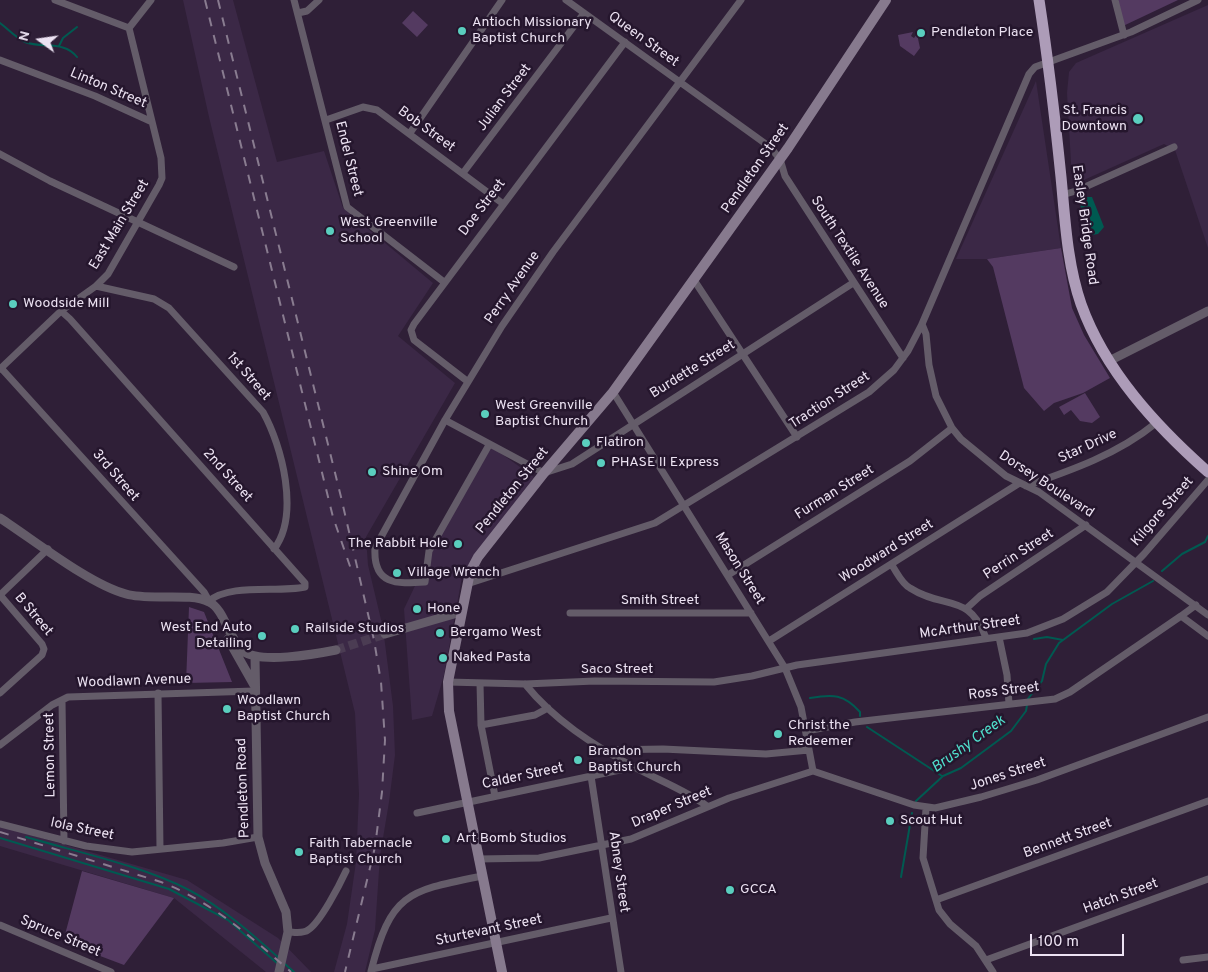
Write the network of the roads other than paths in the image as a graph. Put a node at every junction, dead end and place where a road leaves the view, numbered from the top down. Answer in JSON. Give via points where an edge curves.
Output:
{"nodes":[{"id":1,"x":55,"y":0,"type":"edge"},
{"id":2,"x":152,"y":0,"type":"edge"},
{"id":3,"x":294,"y":0,"type":"edge"},
{"id":4,"x":319,"y":0,"type":"edge"},
{"id":5,"x":502,"y":0,"type":"edge"},
{"id":6,"x":566,"y":0,"type":"edge"},
{"id":7,"x":741,"y":0,"type":"edge"},
{"id":8,"x":886,"y":0,"type":"edge"},
{"id":9,"x":1039,"y":0,"type":"edge"},
{"id":10,"x":1115,"y":0,"type":"edge"},
{"id":11,"x":1198,"y":0,"type":"edge"},
{"id":12,"x":298,"y":13,"type":"junction"},
{"id":13,"x":584,"y":13,"type":"junction"},
{"id":14,"x":128,"y":28,"type":"junction"},
{"id":15,"x":1124,"y":34,"type":"junction"},
{"id":16,"x":625,"y":42,"type":"junction"},
{"id":17,"x":0,"y":60,"type":"edge"},
{"id":18,"x":1048,"y":63,"type":"junction"},
{"id":19,"x":681,"y":83,"type":"junction"},
{"id":20,"x":326,"y":120,"type":"junction"},
{"id":21,"x":150,"y":121,"type":"junction"},
{"id":22,"x":410,"y":133,"type":"junction"},
{"id":23,"x":1174,"y":147,"type":"dead end"},
{"id":24,"x":0,"y":154,"type":"edge"},
{"id":25,"x":780,"y":159,"type":"junction"},
{"id":26,"x":463,"y":173,"type":"junction"},
{"id":27,"x":1062,"y":195,"type":"junction"},
{"id":28,"x":502,"y":204,"type":"junction"},
{"id":29,"x":136,"y":222,"type":"junction"},
{"id":30,"x":234,"y":267,"type":"dead end"},
{"id":31,"x":694,"y":280,"type":"junction"},
{"id":32,"x":444,"y":282,"type":"junction"},
{"id":33,"x":853,"y":283,"type":"junction"},
{"id":34,"x":96,"y":286,"type":"junction"},
{"id":35,"x":1208,"y":311,"type":"edge"},
{"id":36,"x":61,"y":312,"type":"junction"},
{"id":37,"x":922,"y":324,"type":"junction"},
{"id":38,"x":743,"y":354,"type":"junction"},
{"id":39,"x":902,"y":358,"type":"junction"},
{"id":40,"x":1111,"y":360,"type":"junction"},
{"id":41,"x":1,"y":369,"type":"edge"},
{"id":42,"x":467,"y":381,"type":"junction"},
{"id":43,"x":614,"y":392,"type":"junction"},
{"id":44,"x":445,"y":420,"type":"junction"},
{"id":45,"x":1156,"y":423,"type":"junction"},
{"id":46,"x":634,"y":424,"type":"junction"},
{"id":47,"x":952,"y":428,"type":"junction"},
{"id":48,"x":797,"y":437,"type":"junction"},
{"id":49,"x":489,"y":445,"type":"junction"},
{"id":50,"x":1208,"y":472,"type":"edge"},
{"id":51,"x":544,"y":473,"type":"junction"},
{"id":52,"x":1208,"y":480,"type":"edge"},
{"id":53,"x":1018,"y":484,"type":"junction"},
{"id":54,"x":1026,"y":486,"type":"junction"},
{"id":55,"x":685,"y":506,"type":"junction"},
{"id":56,"x":0,"y":518,"type":"edge"},
{"id":57,"x":1086,"y":525,"type":"junction"},
{"id":58,"x":48,"y":549,"type":"junction"},
{"id":59,"x":274,"y":549,"type":"junction"},
{"id":60,"x":1137,"y":561,"type":"junction"},
{"id":61,"x":891,"y":564,"type":"junction"},
{"id":62,"x":473,"y":565,"type":"junction"},
{"id":63,"x":728,"y":575,"type":"junction"},
{"id":64,"x":487,"y":578,"type":"junction"},
{"id":65,"x":467,"y":584,"type":"junction"},
{"id":66,"x":0,"y":595,"type":"edge"},
{"id":67,"x":209,"y":601,"type":"junction"},
{"id":68,"x":1196,"y":605,"type":"junction"},
{"id":69,"x":967,"y":608,"type":"junction"},
{"id":70,"x":220,"y":612,"type":"junction"},
{"id":71,"x":461,"y":612,"type":"junction"},
{"id":72,"x":570,"y":613,"type":"dead end"},
{"id":73,"x":751,"y":613,"type":"junction"},
{"id":74,"x":1208,"y":614,"type":"edge"},
{"id":75,"x":1181,"y":616,"type":"junction"},
{"id":76,"x":385,"y":634,"type":"tunnel mouth"},
{"id":77,"x":1208,"y":636,"type":"edge"},
{"id":78,"x":999,"y":637,"type":"junction"},
{"id":79,"x":986,"y":638,"type":"junction"},
{"id":80,"x":769,"y":641,"type":"junction"},
{"id":81,"x":336,"y":650,"type":"tunnel mouth"},
{"id":82,"x":255,"y":657,"type":"junction"},
{"id":83,"x":785,"y":668,"type":"junction"},
{"id":84,"x":448,"y":682,"type":"junction"},
{"id":85,"x":480,"y":683,"type":"junction"},
{"id":86,"x":525,"y":684,"type":"junction"},
{"id":87,"x":254,"y":688,"type":"junction"},
{"id":88,"x":0,"y":692,"type":"edge"},
{"id":89,"x":158,"y":693,"type":"junction"},
{"id":90,"x":62,"y":700,"type":"junction"},
{"id":91,"x":1010,"y":704,"type":"junction"},
{"id":92,"x":548,"y":708,"type":"junction"},
{"id":93,"x":1208,"y":717,"type":"edge"},
{"id":94,"x":481,"y":726,"type":"junction"},
{"id":95,"x":806,"y":731,"type":"junction"},
{"id":96,"x":0,"y":745,"type":"edge"},
{"id":97,"x":606,"y":750,"type":"junction"},
{"id":98,"x":810,"y":750,"type":"junction"},
{"id":99,"x":634,"y":767,"type":"junction"},
{"id":100,"x":813,"y":771,"type":"junction"},
{"id":101,"x":591,"y":776,"type":"junction"},
{"id":102,"x":495,"y":796,"type":"junction"},
{"id":103,"x":1208,"y":801,"type":"edge"},
{"id":104,"x":466,"y":802,"type":"junction"},
{"id":105,"x":708,"y":806,"type":"junction"},
{"id":106,"x":926,"y":808,"type":"junction"},
{"id":107,"x":417,"y":813,"type":"dead end"},
{"id":108,"x":0,"y":824,"type":"edge"},
{"id":109,"x":258,"y":837,"type":"junction"},
{"id":110,"x":64,"y":840,"type":"junction"},
{"id":111,"x":601,"y":844,"type":"junction"},
{"id":112,"x":160,"y":849,"type":"junction"},
{"id":113,"x":478,"y":859,"type":"junction"},
{"id":114,"x":346,"y":871,"type":"dead end"},
{"id":115,"x":482,"y":876,"type":"junction"},
{"id":116,"x":1208,"y":879,"type":"edge"},
{"id":117,"x":936,"y":900,"type":"junction"},
{"id":118,"x":611,"y":918,"type":"junction"},
{"id":119,"x":0,"y":925,"type":"edge"},
{"id":120,"x":288,"y":932,"type":"junction"},
{"id":121,"x":496,"y":942,"type":"junction"},
{"id":122,"x":1208,"y":957,"type":"edge"},
{"id":123,"x":986,"y":960,"type":"junction"},
{"id":124,"x":1182,"y":960,"type":"dead end"},
{"id":125,"x":371,"y":970,"type":"edge"},
{"id":126,"x":111,"y":972,"type":"edge"},
{"id":127,"x":280,"y":972,"type":"edge"},
{"id":128,"x":502,"y":972,"type":"edge"},
{"id":129,"x":621,"y":972,"type":"edge"},
{"id":130,"x":993,"y":972,"type":"edge"}],
"edges":[{"from":1,"to":14,"type":"street"},
{"from":2,"to":14,"type":"street"},
{"from":3,"to":12,"type":"street","name":"Endel Street"},
{"from":4,"to":12,"type":"street","via":[[307,11]]},
{"from":5,"to":22,"type":"street"},
{"from":6,"to":13,"type":"street","name":"Queen Street"},
{"from":7,"to":19,"type":"street","name":"Perry Avenue"},
{"from":8,"to":25,"type":"main road","name":"Pendleton Street"},
{"from":9,"to":18,"type":"highway","name":"Easley Bridge Road"},
{"from":10,"to":15,"type":"street"},
{"from":11,"to":15,"type":"street","name":"Traction Street"},
{"from":12,"to":20,"type":"street","name":"Endel Street"},
{"from":13,"to":16,"type":"street","name":"Queen Street"},
{"from":13,"to":26,"type":"street","name":"Julian Street"},
{"from":14,"to":21,"type":"street","name":"East Main Street"},
{"from":15,"to":18,"type":"street","name":"Traction Street"},
{"from":16,"to":19,"type":"street","name":"Queen Street"},
{"from":16,"to":28,"type":"street","name":"Doe Street"},
{"from":17,"to":21,"type":"street","name":"Linton Street"},
{"from":18,"to":27,"type":"highway","name":"Easley Bridge Road"},
{"from":18,"to":37,"type":"street","name":"Traction Street","via":[[1035,67],[1029,74]]},
{"from":19,"to":25,"type":"street","name":"Queen Street","via":[[770,147]]},
{"from":19,"to":42,"type":"street","name":"Perry Avenue","via":[[548,260]]},
{"from":20,"to":22,"type":"street","name":"Bob Street","via":[[356,109],[370,108]]},
{"from":20,"to":32,"type":"street","name":"Endel Street","via":[[348,207]]},
{"from":21,"to":29,"type":"street","name":"East Main Street","via":[[161,158],[162,178]]},
{"from":22,"to":26,"type":"street","name":"Bob Street"},
{"from":23,"to":27,"type":"street","via":[[1076,192]]},
{"from":24,"to":29,"type":"street"},
{"from":25,"to":31,"type":"main road","name":"Pendleton Street"},
{"from":25,"to":33,"type":"street","name":"South Textile Avenue","via":[[785,176]]},
{"from":26,"to":28,"type":"street","name":"Bob Street"},
{"from":27,"to":40,"type":"highway","name":"Easley Bridge Road","via":[[1081,304]]},
{"from":28,"to":32,"type":"street","name":"Doe Street"},
{"from":29,"to":30,"type":"street"},
{"from":29,"to":34,"type":"street","name":"East Main Street","via":[[108,274]]},
{"from":31,"to":38,"type":"street"},
{"from":31,"to":43,"type":"main road","name":"Pendleton Street"},
{"from":32,"to":42,"type":"street","name":"Doe Street","via":[[414,324],[412,336]]},
{"from":33,"to":38,"type":"street","name":"Burdette Street"},
{"from":33,"to":39,"type":"street","name":"South Textile Avenue"},
{"from":34,"to":36,"type":"street","name":"East Main Street"},
{"from":34,"to":59,"type":"street","name":"1st Street","via":[[136,294],[168,308],[262,412],[272,432],[288,497],[284,529]]},
{"from":35,"to":40,"type":"street"},
{"from":36,"to":41,"type":"street","name":"East Main Street"},
{"from":36,"to":59,"type":"street","name":"2nd Street","via":[[87,337]]},
{"from":37,"to":39,"type":"street","name":"Traction Street"},
{"from":37,"to":47,"type":"street","name":"Dorsey Boulevard","via":[[933,385]]},
{"from":38,"to":46,"type":"street","name":"Burdette Street"},
{"from":38,"to":48,"type":"street"},
{"from":39,"to":48,"type":"street","name":"Traction Street","via":[[869,392]]},
{"from":40,"to":45,"type":"highway","name":"Easley Bridge Road"},
{"from":41,"to":67,"type":"street","name":"3rd Street"},
{"from":42,"to":44,"type":"street","name":"Perry Avenue"},
{"from":43,"to":46,"type":"street","name":"Mason Street"},
{"from":43,"to":51,"type":"main road","name":"Pendleton Street"},
{"from":44,"to":49,"type":"street"},
{"from":44,"to":49,"type":"street","name":"Perry Avenue","via":[[376,548],[376,565],[391,582],[425,582],[427,554]]},
{"from":45,"to":50,"type":"highway","name":"Easley Bridge Road"},
{"from":45,"to":54,"type":"street","name":"Star Drive","via":[[1084,466]]},
{"from":46,"to":51,"type":"street","name":"Burdette Street","via":[[572,464]]},
{"from":46,"to":55,"type":"street","name":"Mason Street"},
{"from":47,"to":53,"type":"street","name":"Dorsey Boulevard","via":[[971,449]]},
{"from":47,"to":63,"type":"street","name":"Furman Street","via":[[910,461]]},
{"from":48,"to":55,"type":"street","name":"Traction Street"},
{"from":49,"to":51,"type":"street"},
{"from":51,"to":62,"type":"main road","name":"Pendleton Street"},
{"from":52,"to":60,"type":"street","name":"Kilgore Street"},
{"from":53,"to":54,"type":"street","name":"Dorsey Boulevard"},
{"from":53,"to":61,"type":"street","name":"Woodward Street"},
{"from":54,"to":57,"type":"street","name":"Dorsey Boulevard"},
{"from":55,"to":63,"type":"street","name":"Mason Street"},
{"from":55,"to":64,"type":"street","name":"Traction Street","via":[[636,531]]},
{"from":56,"to":58,"type":"street"},
{"from":57,"to":60,"type":"street","name":"Dorsey Boulevard"},
{"from":57,"to":69,"type":"street","name":"Perrin Street"},
{"from":58,"to":66,"type":"street"},
{"from":58,"to":67,"type":"street","via":[[89,577],[123,594]]},
{"from":59,"to":67,"type":"street","name":"2nd Street","via":[[305,583],[305,587],[231,592],[214,596]]},
{"from":60,"to":68,"type":"street","name":"Dorsey Boulevard"},
{"from":60,"to":78,"type":"street","name":"McArthur Street","via":[[1107,592],[1078,612],[1036,630]]},
{"from":61,"to":69,"type":"street","via":[[910,588]]},
{"from":61,"to":80,"type":"street","name":"Woodward Street"},
{"from":62,"to":64,"type":"street"},
{"from":62,"to":65,"type":"main road","name":"Pendleton Street"},
{"from":63,"to":73,"type":"street","name":"Mason Street"},
{"from":64,"to":65,"type":"street","name":"Traction Street"},
{"from":65,"to":71,"type":"main road","name":"Pendleton Street"},
{"from":66,"to":88,"type":"street","name":"B Street","via":[[44,649],[42,655]]},
{"from":67,"to":70,"type":"street"},
{"from":68,"to":74,"type":"street","name":"Dorsey Boulevard"},
{"from":68,"to":75,"type":"street"},
{"from":69,"to":79,"type":"street","via":[[976,616]]},
{"from":70,"to":82,"type":"street","via":[[235,641],[243,651]]},
{"from":70,"to":87,"type":"street","via":[[225,634]]},
{"from":71,"to":76,"type":"street"},
{"from":71,"to":84,"type":"main road","name":"Pendleton Street"},
{"from":72,"to":73,"type":"street","name":"Smith Street"},
{"from":73,"to":80,"type":"street","name":"Mason Street"},
{"from":75,"to":77,"type":"street"},
{"from":75,"to":91,"type":"street","name":"Ross Street","via":[[1070,692],[1055,699]]},
{"from":78,"to":79,"type":"street","name":"McArthur Street"},
{"from":78,"to":91,"type":"street"},
{"from":79,"to":83,"type":"street","name":"McArthur Street"},
{"from":80,"to":83,"type":"street","name":"Mason Street"},
{"from":81,"to":82,"type":"street"},
{"from":82,"to":87,"type":"street","name":"Pendleton Road"},
{"from":83,"to":86,"type":"street","name":"Saco Street","via":[[714,682]]},
{"from":83,"to":95,"type":"street","name":"Mason Street","via":[[798,697]]},
{"from":84,"to":85,"type":"street","name":"Saco Street"},
{"from":84,"to":104,"type":"main road","name":"Pendleton Street","via":[[450,720]]},
{"from":85,"to":86,"type":"street","name":"Saco Street"},
{"from":85,"to":94,"type":"street"},
{"from":86,"to":92,"type":"street"},
{"from":87,"to":89,"type":"street","name":"Woodlawn Avenue"},
{"from":87,"to":109,"type":"street","name":"Pendleton Road"},
{"from":89,"to":90,"type":"street","name":"Woodlawn Avenue","via":[[77,696]]},
{"from":89,"to":112,"type":"street"},
{"from":90,"to":96,"type":"street","name":"Woodlawn Avenue"},
{"from":90,"to":110,"type":"street","name":"Lemon Street"},
{"from":91,"to":95,"type":"street","name":"Ross Street"},
{"from":92,"to":94,"type":"street"},
{"from":92,"to":97,"type":"street","via":[[575,731]]},
{"from":93,"to":106,"type":"street","name":"Jones Street","via":[[1037,780],[949,806]]},
{"from":94,"to":102,"type":"street"},
{"from":95,"to":98,"type":"street","name":"Mason Street"},
{"from":97,"to":98,"type":"street","via":[[766,754]]},
{"from":97,"to":99,"type":"street"},
{"from":98,"to":100,"type":"street","name":"Mason Street"},
{"from":99,"to":101,"type":"street","name":"Calder Street"},
{"from":99,"to":105,"type":"street"},
{"from":100,"to":105,"type":"street","name":"Draper Street"},
{"from":100,"to":106,"type":"street","name":"Jones Street"},
{"from":101,"to":102,"type":"street","name":"Calder Street"},
{"from":101,"to":111,"type":"street","name":"Abney Street"},
{"from":102,"to":104,"type":"street","name":"Calder Street"},
{"from":103,"to":117,"type":"street","name":"Bennett Street"},
{"from":104,"to":107,"type":"street","name":"Calder Street"},
{"from":104,"to":113,"type":"main road","name":"Pendleton Street"},
{"from":105,"to":111,"type":"street","name":"Draper Street","via":[[646,834]]},
{"from":106,"to":117,"type":"street","via":[[923,858]]},
{"from":108,"to":110,"type":"street","name":"Iola Street"},
{"from":109,"to":112,"type":"street","name":"Iola Street"},
{"from":109,"to":120,"type":"street","name":"Pendleton Road","via":[[265,864],[286,912]]},
{"from":110,"to":112,"type":"street","name":"Iola Street","via":[[109,850],[139,852]]},
{"from":111,"to":113,"type":"street","name":"Draper Street","via":[[539,858]]},
{"from":111,"to":118,"type":"street","name":"Abney Street"},
{"from":113,"to":115,"type":"main road","name":"Pendleton Street"},
{"from":114,"to":120,"type":"street","via":[[312,927],[304,932]]},
{"from":115,"to":121,"type":"main road","name":"Pendleton Street"},
{"from":115,"to":125,"type":"street","via":[[424,889],[409,897],[386,922]]},
{"from":116,"to":123,"type":"street","name":"Hatch Street"},
{"from":117,"to":123,"type":"street","via":[[946,920],[971,940]]},
{"from":118,"to":121,"type":"street","name":"Sturtevant Street"},
{"from":118,"to":129,"type":"street","name":"Abney Street"},
{"from":119,"to":126,"type":"street","name":"Spruce Street"},
{"from":120,"to":127,"type":"street","name":"Pendleton Road"},
{"from":121,"to":125,"type":"street","name":"Sturtevant Street"},
{"from":121,"to":128,"type":"main road","name":"Pendleton Street"},
{"from":122,"to":124,"type":"street"},
{"from":123,"to":130,"type":"street"}]}
